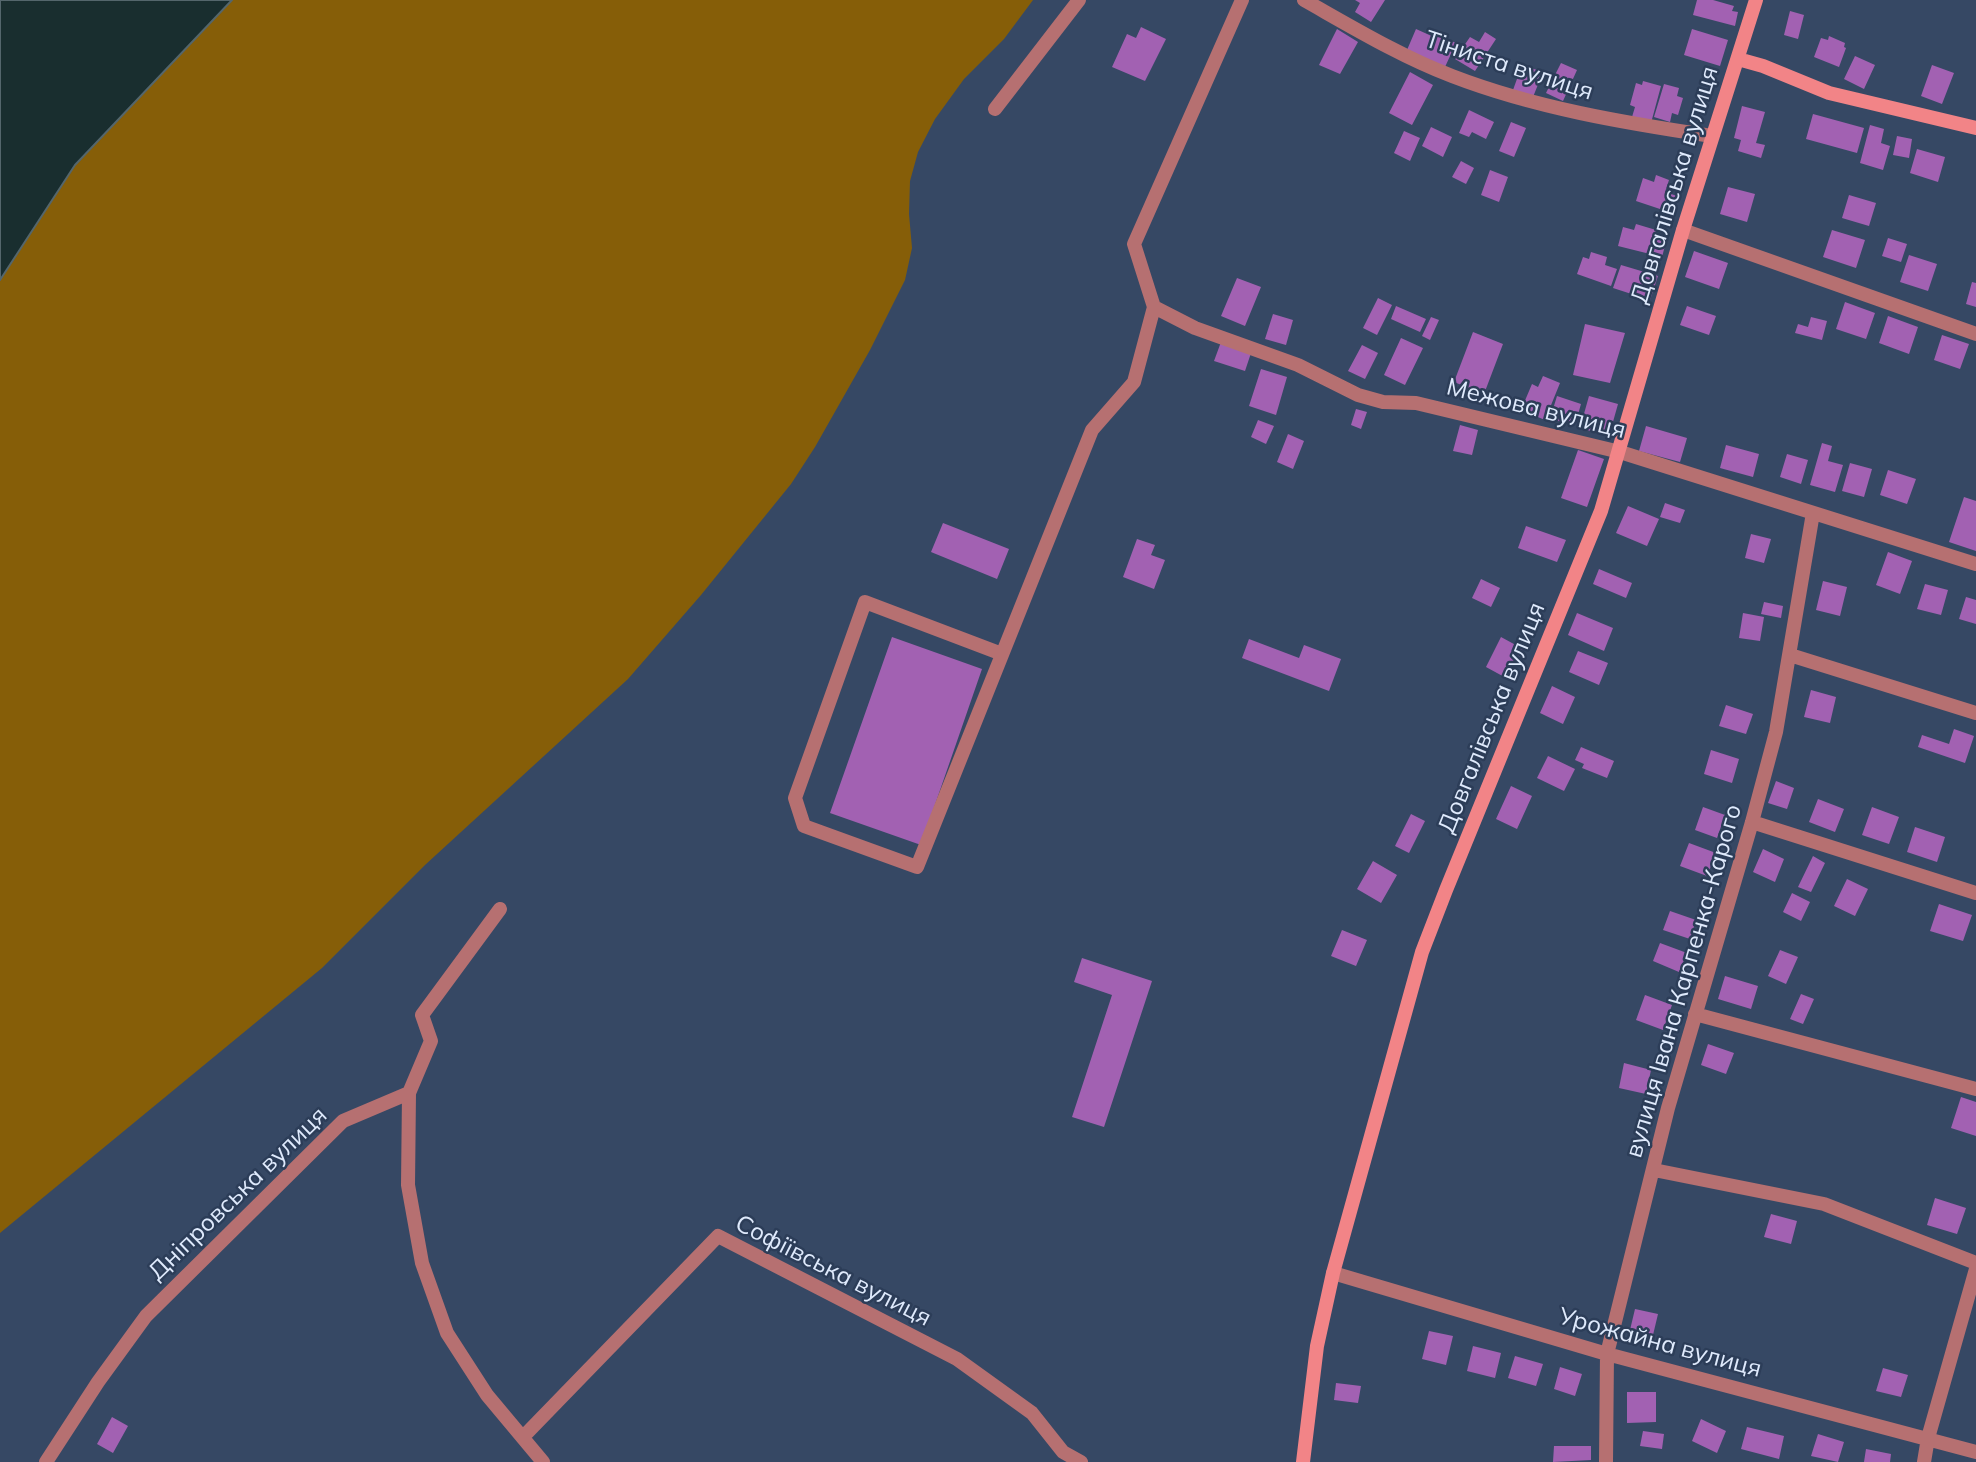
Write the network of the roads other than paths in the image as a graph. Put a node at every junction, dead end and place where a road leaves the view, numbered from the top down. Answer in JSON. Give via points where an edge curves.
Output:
{"nodes":[{"id":1,"x":1079,"y":0,"type":"edge"},
{"id":2,"x":1242,"y":0,"type":"edge"},
{"id":3,"x":1304,"y":0,"type":"edge"},
{"id":4,"x":1756,"y":0,"type":"edge"},
{"id":5,"x":1738,"y":59,"type":"junction"},
{"id":6,"x":995,"y":109,"type":"dead end"},
{"id":7,"x":1976,"y":128,"type":"edge"},
{"id":8,"x":1712,"y":136,"type":"junction"},
{"id":9,"x":1683,"y":230,"type":"junction"},
{"id":10,"x":1154,"y":307,"type":"junction"},
{"id":11,"x":1976,"y":334,"type":"edge"},
{"id":12,"x":1620,"y":453,"type":"junction"},
{"id":13,"x":1813,"y":513,"type":"junction"},
{"id":14,"x":1976,"y":564,"type":"edge"},
{"id":15,"x":1002,"y":654,"type":"junction"},
{"id":16,"x":1790,"y":656,"type":"junction"},
{"id":17,"x":1976,"y":713,"type":"edge"},
{"id":18,"x":1752,"y":822,"type":"junction"},
{"id":19,"x":1976,"y":893,"type":"edge"},
{"id":20,"x":500,"y":909,"type":"dead end"},
{"id":21,"x":1695,"y":1014,"type":"junction"},
{"id":22,"x":1976,"y":1089,"type":"edge"},
{"id":23,"x":409,"y":1093,"type":"junction"},
{"id":24,"x":1654,"y":1170,"type":"junction"},
{"id":25,"x":1976,"y":1263,"type":"edge"},
{"id":26,"x":1976,"y":1269,"type":"edge"},
{"id":27,"x":1333,"y":1273,"type":"junction"},
{"id":28,"x":1607,"y":1354,"type":"junction"},
{"id":29,"x":523,"y":1437,"type":"junction"},
{"id":30,"x":1928,"y":1438,"type":"junction"},
{"id":31,"x":1976,"y":1452,"type":"edge"},
{"id":32,"x":1059,"y":1457,"type":"edge"},
{"id":33,"x":47,"y":1462,"type":"edge"},
{"id":34,"x":543,"y":1462,"type":"edge"},
{"id":35,"x":1081,"y":1462,"type":"edge"},
{"id":36,"x":1303,"y":1462,"type":"edge"},
{"id":37,"x":1606,"y":1462,"type":"edge"},
{"id":38,"x":1924,"y":1462,"type":"edge"}],
"edges":[{"from":1,"to":6,"type":"street"},
{"from":2,"to":10,"type":"street","via":[[1133,244]]},
{"from":3,"to":8,"type":"street","name":"Тіниста вулиця","via":[[1453,77],[1606,120]]},
{"from":4,"to":5,"type":"street","name":"Довгалівська вулиця"},
{"from":5,"to":7,"type":"street","via":[[1829,93]]},
{"from":5,"to":8,"type":"street","name":"Довгалівська вулиця"},
{"from":8,"to":9,"type":"street","name":"Довгалівська вулиця"},
{"from":9,"to":11,"type":"street"},
{"from":9,"to":12,"type":"street","name":"Довгалівська вулиця"},
{"from":10,"to":12,"type":"street","name":"Межова вулиця","via":[[1195,328],[1298,365],[1358,395],[1383,402],[1416,403]]},
{"from":10,"to":15,"type":"street","via":[[1134,382],[1092,430]]},
{"from":12,"to":13,"type":"street","name":"Межова вулиця"},
{"from":12,"to":27,"type":"street","name":"Довгалівська вулиця","via":[[1601,511],[1422,952]]},
{"from":13,"to":14,"type":"street","name":"Межова вулиця"},
{"from":13,"to":16,"type":"street","name":"вулиця Івана Карпенка-Карого"},
{"from":15,"to":15,"type":"street","via":[[917,867],[804,826],[795,798],[865,602]]},
{"from":16,"to":17,"type":"street"},
{"from":16,"to":18,"type":"street","name":"вулиця Івана Карпенка-Карого"},
{"from":18,"to":19,"type":"street"},
{"from":18,"to":21,"type":"street","name":"вулиця Івана Карпенка-Карого"},
{"from":20,"to":23,"type":"street","via":[[422,1015],[431,1041]]},
{"from":21,"to":22,"type":"street"},
{"from":21,"to":24,"type":"street","name":"вулиця Івана Карпенка-Карого"},
{"from":23,"to":29,"type":"street","via":[[408,1185],[422,1264],[447,1332],[487,1395]]},
{"from":23,"to":33,"type":"street","name":"Дніпровська вулиця","via":[[343,1121],[146,1316]]},
{"from":24,"to":25,"type":"street","via":[[1824,1205]]},
{"from":24,"to":28,"type":"street","name":"вулиця Івана Карпенка-Карого"},
{"from":26,"to":30,"type":"street"},
{"from":27,"to":28,"type":"street","name":"Урожайна вулиця"},
{"from":27,"to":36,"type":"street","name":"Довгалівська вулиця","via":[[1317,1346]]},
{"from":28,"to":30,"type":"street","name":"Урожайна вулиця"},
{"from":28,"to":37,"type":"street","name":"вулиця Івана Карпенка-Карого"},
{"from":29,"to":32,"type":"street","name":"Софіївська вулиця","via":[[718,1236],[957,1359],[1032,1413]]},
{"from":29,"to":34,"type":"street"},
{"from":30,"to":31,"type":"street","name":"Урожайна вулиця"},
{"from":30,"to":38,"type":"street"},
{"from":32,"to":35,"type":"street","name":"Софіївська вулиця"}]}
